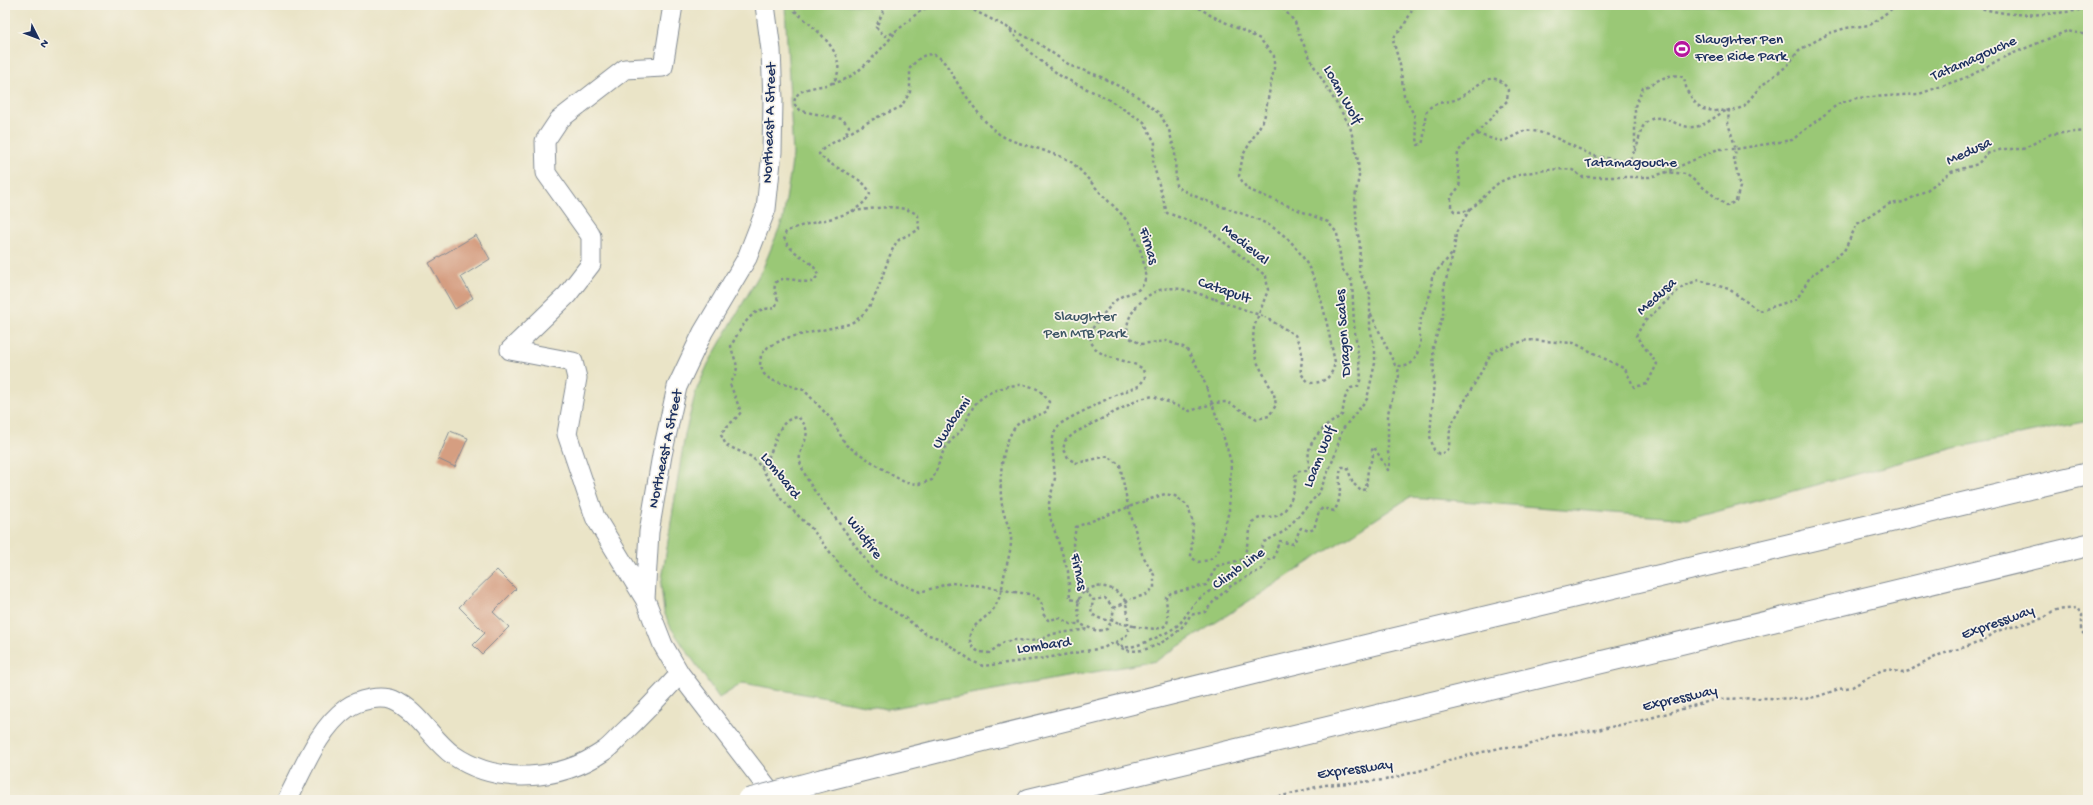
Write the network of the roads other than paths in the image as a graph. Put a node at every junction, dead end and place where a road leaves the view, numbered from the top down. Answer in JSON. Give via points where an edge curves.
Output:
{"nodes":[{"id":1,"x":673,"y":5,"type":"edge"},
{"id":2,"x":765,"y":5,"type":"edge"},
{"id":3,"x":2088,"y":474,"type":"edge"},
{"id":4,"x":2088,"y":545,"type":"edge"},
{"id":5,"x":645,"y":599,"type":"junction"},
{"id":6,"x":680,"y":674,"type":"junction"},
{"id":7,"x":287,"y":800,"type":"edge"},
{"id":8,"x":748,"y":800,"type":"edge"},
{"id":9,"x":777,"y":800,"type":"edge"},
{"id":10,"x":1029,"y":800,"type":"edge"}],
"edges":[{"from":1,"to":5,"type":"street","via":[[663,67],[626,69],[559,120],[545,141],[546,173],[590,236],[591,264],[567,295],[510,350],[573,362],[577,378],[567,434],[595,517]]},
{"from":2,"to":5,"type":"street","name":"Northeast A Street","via":[[771,50],[773,100],[772,152],[766,209],[747,258],[703,332],[677,387],[649,532]]},
{"from":3,"to":8,"type":"highway","bridge":true,"via":[[1265,670]]},
{"from":4,"to":10,"type":"highway"},
{"from":5,"to":6,"type":"street","name":"Northeast A Street","via":[[663,645]]},
{"from":6,"to":7,"type":"street","via":[[604,751],[566,771],[526,777],[486,772],[453,755],[404,707],[393,700],[374,698],[349,706],[328,724]]},
{"from":6,"to":9,"type":"street","name":"Northeast A Street"}]}
